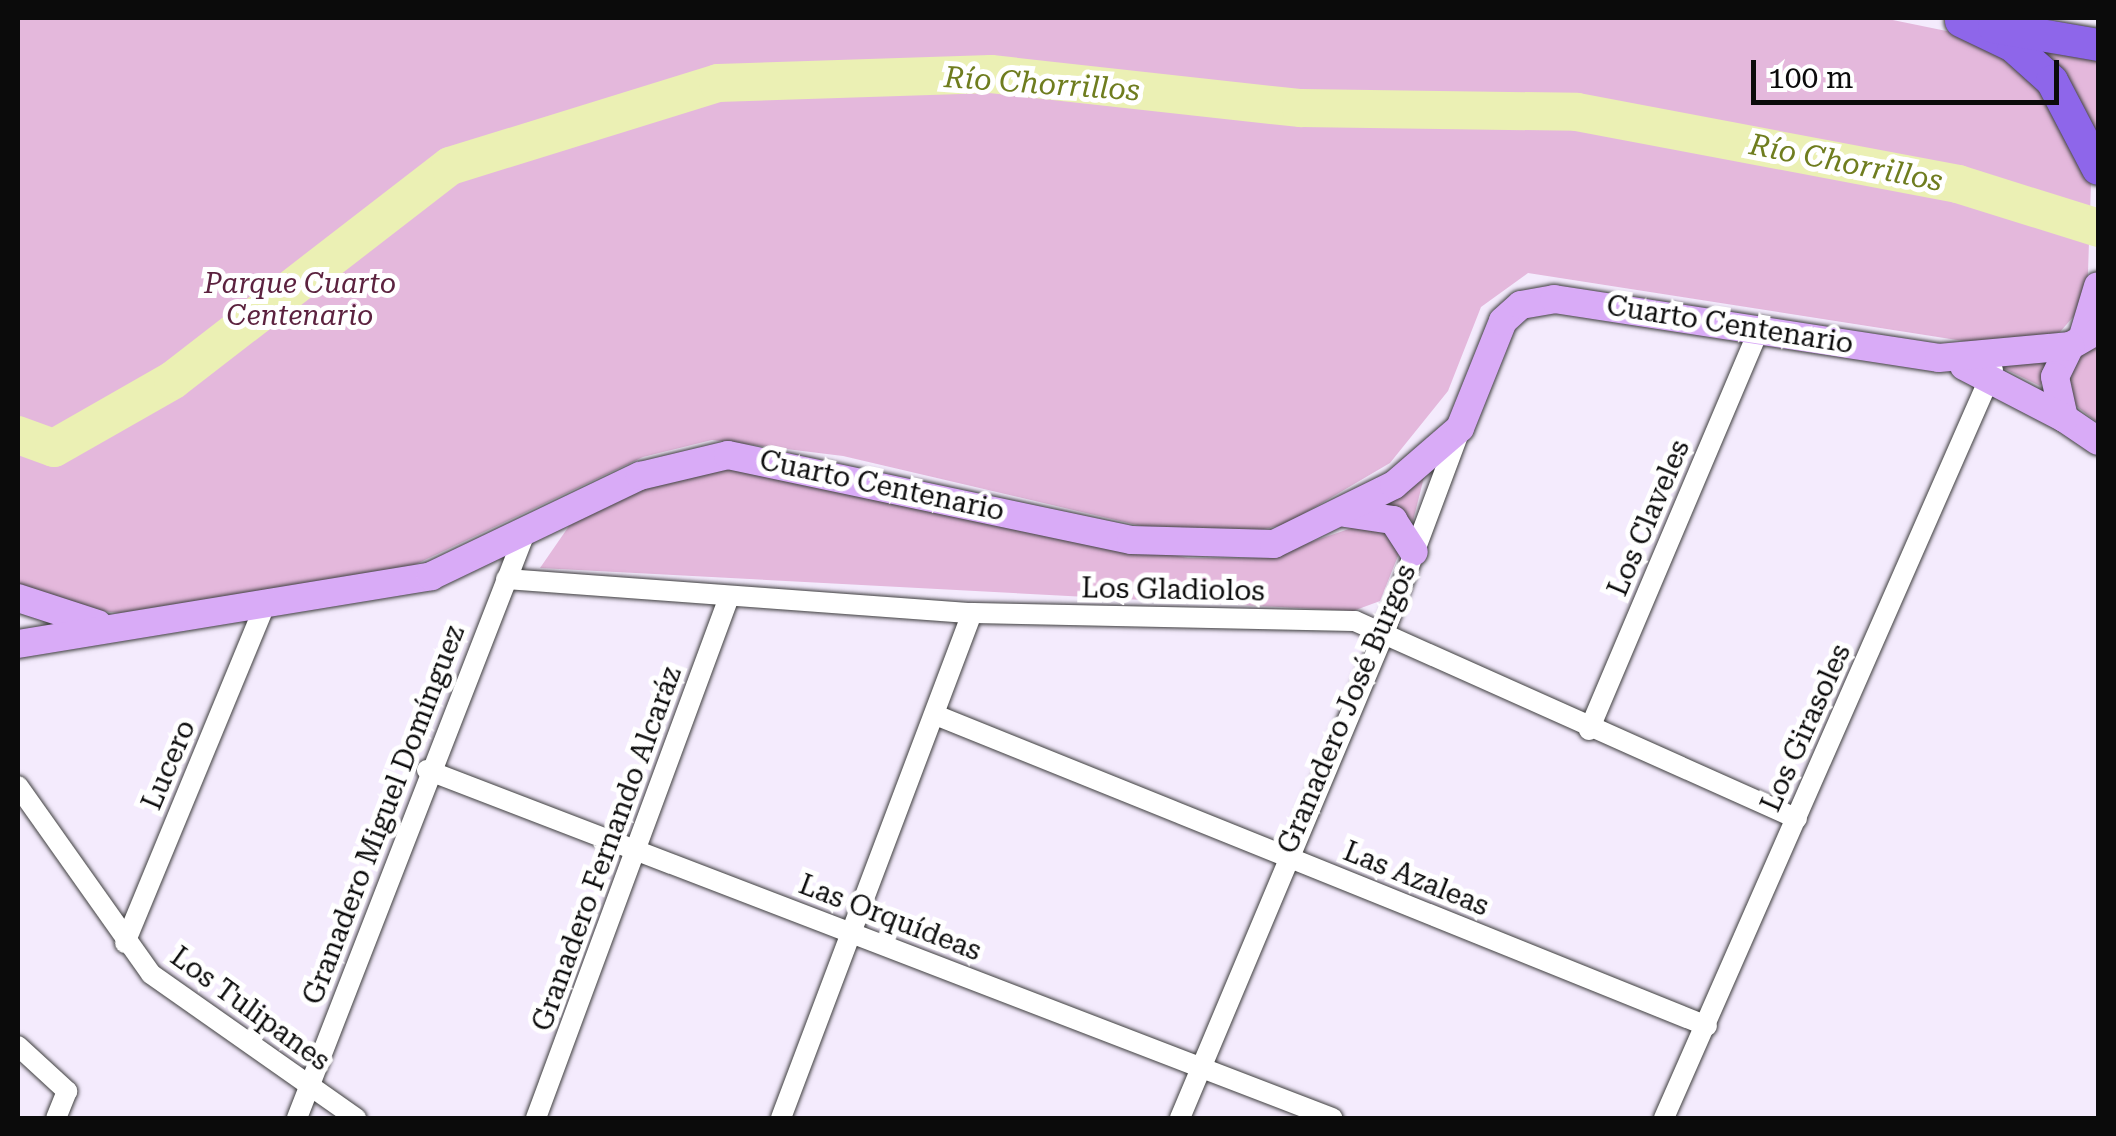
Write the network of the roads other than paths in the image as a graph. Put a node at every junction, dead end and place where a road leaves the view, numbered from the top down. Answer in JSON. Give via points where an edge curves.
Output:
{"nodes":[{"id":1,"x":1953,"y":19,"type":"edge"},
{"id":2,"x":2098,"y":45,"type":"edge"},
{"id":3,"x":2098,"y":169,"type":"edge"},
{"id":4,"x":2098,"y":286,"type":"edge"},
{"id":5,"x":2097,"y":304,"type":"edge"},
{"id":6,"x":1521,"y":305,"type":"joint"},
{"id":7,"x":1760,"y":327,"type":"junction"},
{"id":8,"x":2084,"y":337,"type":"edge"},
{"id":9,"x":1994,"y":366,"type":"junction"},
{"id":10,"x":2064,"y":418,"type":"junction"},
{"id":11,"x":1460,"y":428,"type":"junction"},
{"id":12,"x":2098,"y":441,"type":"edge"},
{"id":13,"x":1344,"y":513,"type":"junction"},
{"id":14,"x":524,"y":533,"type":"junction"},
{"id":15,"x":1414,"y":552,"type":"junction"},
{"id":16,"x":506,"y":579,"type":"junction"},
{"id":17,"x":728,"y":597,"type":"junction"},
{"id":18,"x":18,"y":602,"type":"edge"},
{"id":19,"x":264,"y":608,"type":"junction"},
{"id":20,"x":972,"y":613,"type":"junction"},
{"id":21,"x":114,"y":627,"type":"junction"},
{"id":22,"x":18,"y":634,"type":"edge"},
{"id":23,"x":1384,"y":636,"type":"junction"},
{"id":24,"x":18,"y":644,"type":"edge"},
{"id":25,"x":938,"y":716,"type":"junction"},
{"id":26,"x":1589,"y":730,"type":"junction"},
{"id":27,"x":427,"y":770,"type":"junction"},
{"id":28,"x":18,"y":786,"type":"edge"},
{"id":29,"x":1797,"y":819,"type":"junction"},
{"id":30,"x":638,"y":851,"type":"junction"},
{"id":31,"x":1285,"y":856,"type":"junction"},
{"id":32,"x":852,"y":933,"type":"junction"},
{"id":33,"x":125,"y":943,"type":"junction"},
{"id":34,"x":1707,"y":1026,"type":"junction"},
{"id":35,"x":18,"y":1046,"type":"edge"},
{"id":36,"x":1200,"y":1068,"type":"junction"},
{"id":37,"x":310,"y":1085,"type":"junction"},
{"id":38,"x":56,"y":1118,"type":"edge"},
{"id":39,"x":297,"y":1118,"type":"edge"},
{"id":40,"x":356,"y":1118,"type":"edge"},
{"id":41,"x":536,"y":1118,"type":"edge"},
{"id":42,"x":781,"y":1118,"type":"edge"},
{"id":43,"x":1180,"y":1118,"type":"edge"},
{"id":44,"x":1332,"y":1118,"type":"edge"},
{"id":45,"x":1664,"y":1118,"type":"edge"}],
"edges":[{"from":1,"to":2,"type":"highway"},
{"from":1,"to":3,"type":"highway","via":[[2013,46],[2052,81]]},
{"from":4,"to":5,"type":"main road"},
{"from":5,"to":8,"type":"main road"},
{"from":6,"to":7,"type":"main road","name":"Cuarto Centenario","via":[[1554,299]]},
{"from":6,"to":11,"type":"main road","name":"Granadero José Burgos","via":[[1502,321]]},
{"from":7,"to":9,"type":"main road","name":"Cuarto Centenario"},
{"from":7,"to":26,"type":"street","name":"Los Claveles"},
{"from":8,"to":9,"type":"main road","name":"Cuarto Centenario"},
{"from":8,"to":10,"type":"main road","via":[[2056,376]]},
{"from":9,"to":10,"type":"main road","name":"Cuarto Centenario"},
{"from":9,"to":29,"type":"street","name":"Los Girasoles"},
{"from":10,"to":12,"type":"main road","name":"Cuarto Centenario"},
{"from":11,"to":13,"type":"main road","name":"Cuarto Centenario"},
{"from":11,"to":15,"type":"street","name":"Granadero José Burgos"},
{"from":13,"to":14,"type":"main road","name":"Cuarto Centenario","via":[[1274,544],[1186,548],[728,455],[640,476]]},
{"from":13,"to":15,"type":"main road","via":[[1393,520]]},
{"from":14,"to":16,"type":"street","name":"Granadero Miguel Domínguez"},
{"from":14,"to":19,"type":"main road","name":"Cuarto Centenario","via":[[450,571]]},
{"from":15,"to":23,"type":"street","name":"Granadero José Burgos"},
{"from":16,"to":17,"type":"street","name":"Los Gladiolos"},
{"from":16,"to":27,"type":"street","name":"Granadero Miguel Domínguez"},
{"from":17,"to":20,"type":"street","name":"Los Gladiolos"},
{"from":17,"to":30,"type":"street","name":"Granadero Fernando Alcaráz"},
{"from":18,"to":21,"type":"main road","name":"Cuarto Centenario"},
{"from":18,"to":22,"type":"main road","name":"Cuarto Centenario"},
{"from":19,"to":21,"type":"main road","name":"Cuarto Centenario"},
{"from":19,"to":33,"type":"street","name":"Lucero"},
{"from":20,"to":23,"type":"street","name":"Los Gladiolos","via":[[1355,622]]},
{"from":20,"to":25,"type":"street"},
{"from":21,"to":24,"type":"main road","name":"Cuarto Centenario"},
{"from":23,"to":26,"type":"street","name":"Los Gladiolos"},
{"from":23,"to":31,"type":"street","name":"Granadero José Burgos"},
{"from":25,"to":31,"type":"street","name":"Las Azaleas"},
{"from":25,"to":32,"type":"street"},
{"from":26,"to":29,"type":"street","name":"Los Gladiolos"},
{"from":27,"to":30,"type":"street","name":"Las Orquídeas"},
{"from":27,"to":37,"type":"street","name":"Granadero Miguel Domínguez"},
{"from":28,"to":33,"type":"street","name":"Los Tulipanes"},
{"from":29,"to":34,"type":"street","name":"Los Girasoles"},
{"from":30,"to":32,"type":"street","name":"Las Orquídeas"},
{"from":30,"to":41,"type":"street","name":"Granadero Fernando Alcaráz"},
{"from":31,"to":34,"type":"street","name":"Las Azaleas"},
{"from":31,"to":36,"type":"street","name":"Granadero José Burgos"},
{"from":32,"to":36,"type":"street","name":"Las Orquídeas"},
{"from":32,"to":42,"type":"street"},
{"from":33,"to":37,"type":"street","name":"Los Tulipanes","via":[[151,974]]},
{"from":34,"to":45,"type":"street","name":"Los Girasoles"},
{"from":35,"to":38,"type":"street","via":[[66,1091]]},
{"from":36,"to":43,"type":"street","name":"Granadero José Burgos"},
{"from":36,"to":44,"type":"street","name":"Las Orquídeas"},
{"from":37,"to":39,"type":"street","name":"Granadero Miguel Domínguez"},
{"from":37,"to":40,"type":"street","name":"Los Tulipanes"}]}
